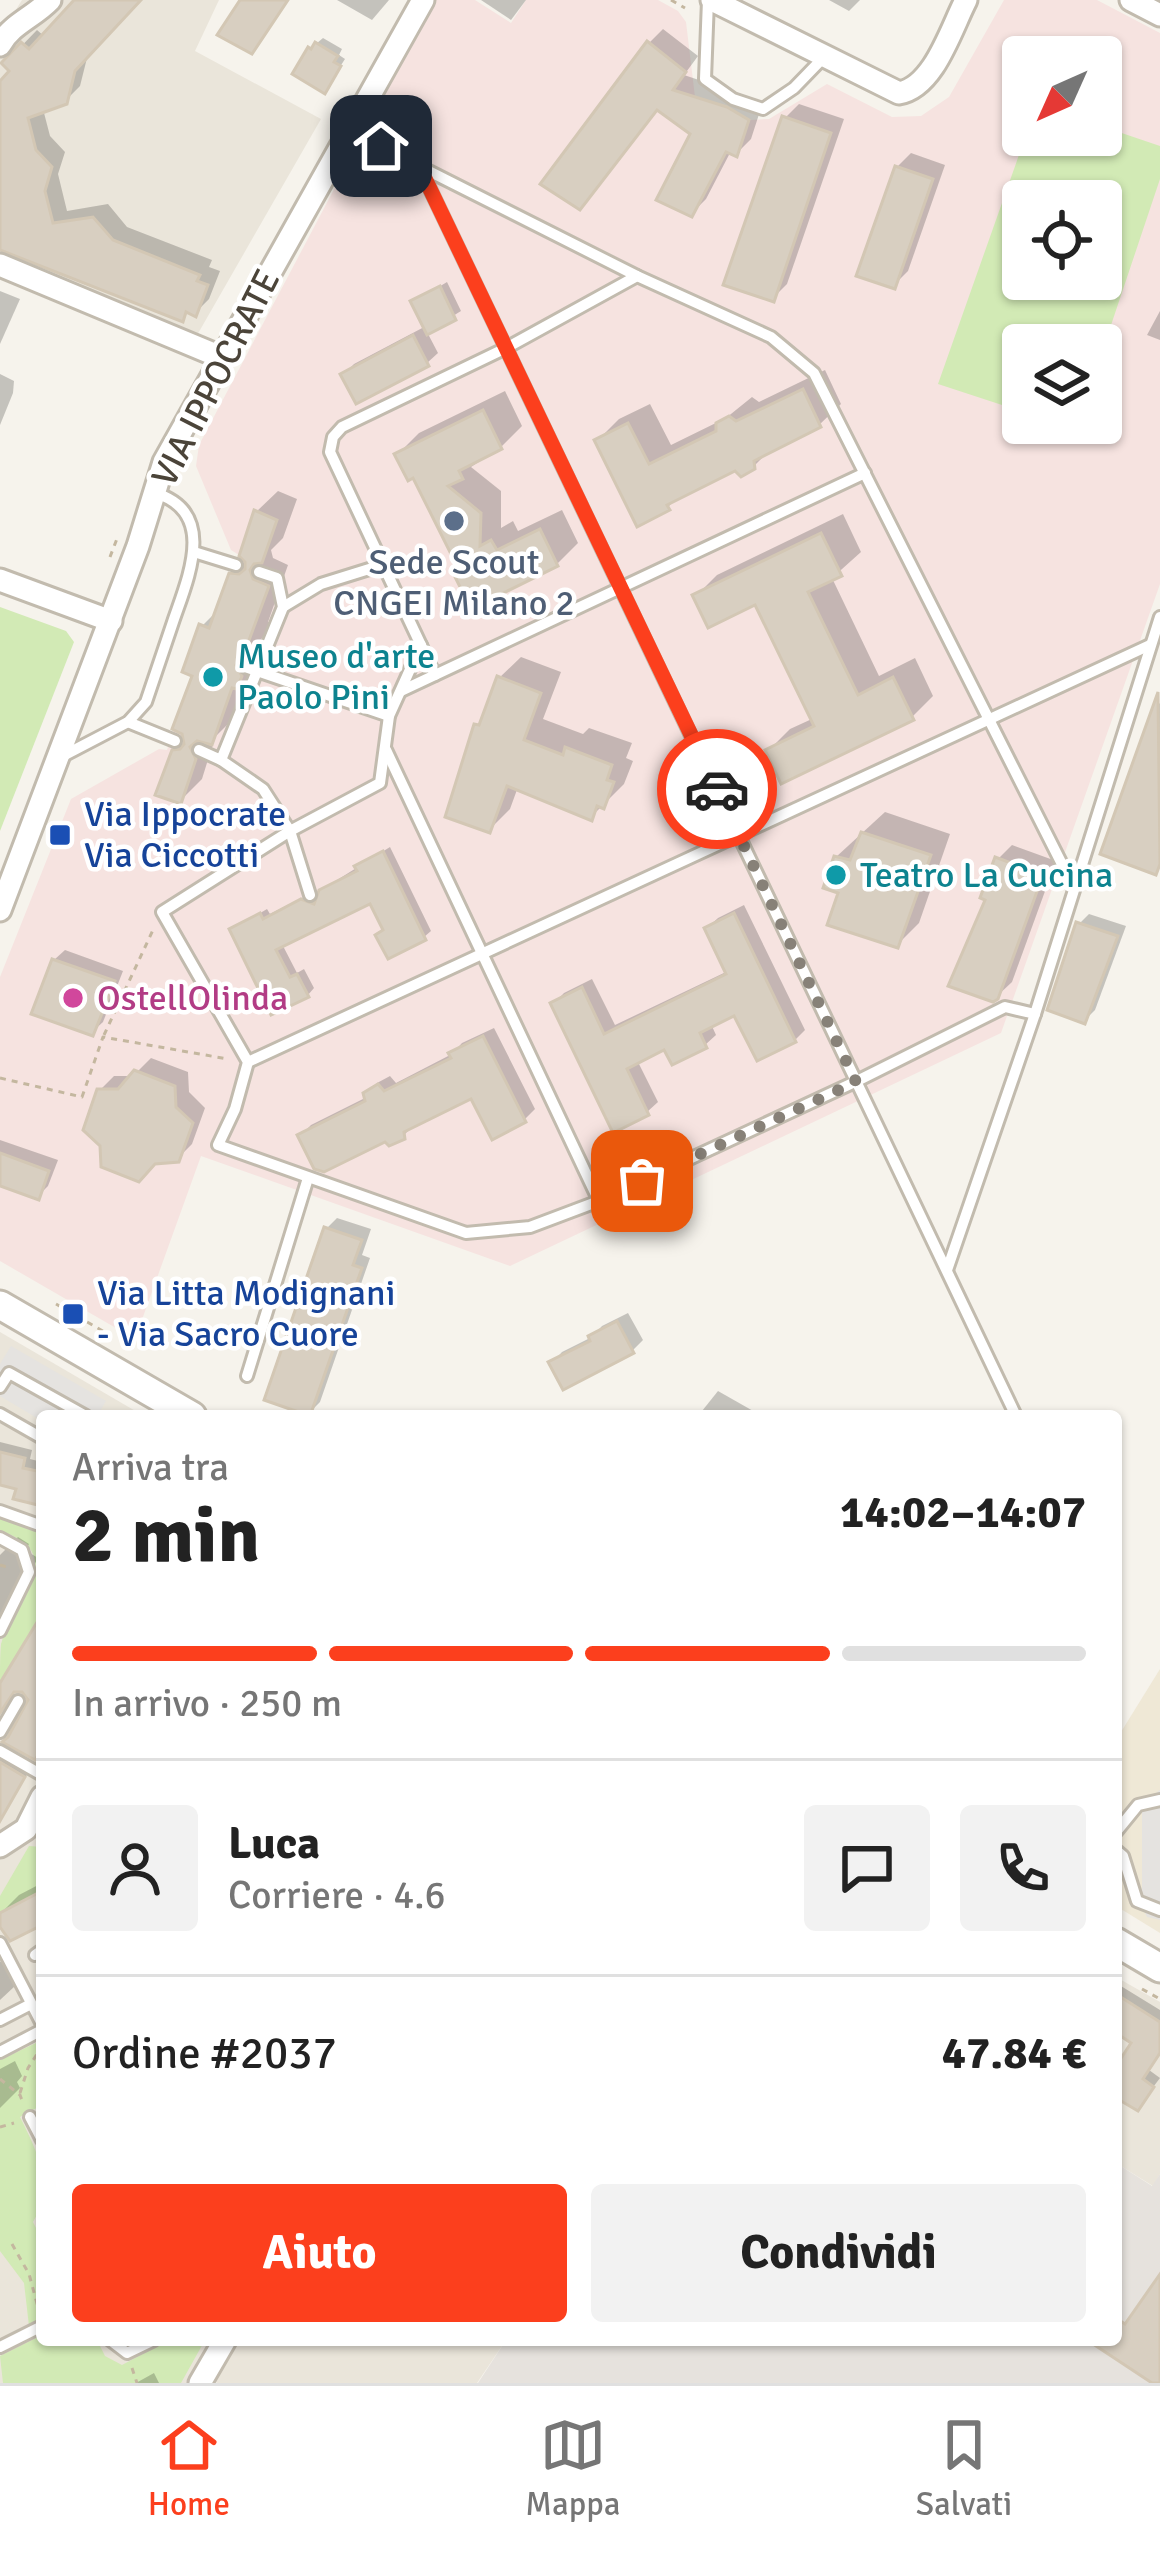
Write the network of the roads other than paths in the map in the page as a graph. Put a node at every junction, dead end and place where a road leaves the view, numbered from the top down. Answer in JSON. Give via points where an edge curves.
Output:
{"nodes":[{"id":1,"x":50,"y":0,"type":"edge"},
{"id":2,"x":423,"y":0,"type":"edge"},
{"id":3,"x":710,"y":0,"type":"edge"},
{"id":4,"x":966,"y":0,"type":"edge"},
{"id":5,"x":1132,"y":0,"type":"edge"},
{"id":6,"x":1160,"y":15,"type":"edge"},
{"id":7,"x":0,"y":45,"type":"edge"},
{"id":8,"x":824,"y":57,"type":"junction"},
{"id":9,"x":381,"y":146,"type":"dead end"},
{"id":10,"x":419,"y":166,"type":"junction"},
{"id":11,"x":0,"y":265,"type":"edge"},
{"id":12,"x":637,"y":276,"type":"junction"},
{"id":13,"x":506,"y":348,"type":"junction"},
{"id":14,"x":223,"y":358,"type":"junction"},
{"id":15,"x":865,"y":473,"type":"junction"},
{"id":16,"x":155,"y":493,"type":"junction"},
{"id":17,"x":194,"y":552,"type":"junction"},
{"id":18,"x":236,"y":566,"type":"dead end"},
{"id":19,"x":382,"y":566,"type":"junction"},
{"id":20,"x":259,"y":572,"type":"dead end"},
{"id":21,"x":0,"y":580,"type":"edge"},
{"id":22,"x":621,"y":588,"type":"junction"},
{"id":23,"x":283,"y":607,"type":"junction"},
{"id":24,"x":1160,"y":617,"type":"edge"},
{"id":25,"x":111,"y":621,"type":"junction"},
{"id":26,"x":421,"y":645,"type":"junction"},
{"id":27,"x":1150,"y":645,"type":"junction"},
{"id":28,"x":245,"y":667,"type":"dead end"},
{"id":29,"x":258,"y":671,"type":"junction"},
{"id":30,"x":435,"y":675,"type":"junction"},
{"id":31,"x":401,"y":691,"type":"junction"},
{"id":32,"x":389,"y":716,"type":"junction"},
{"id":33,"x":989,"y":719,"type":"junction"},
{"id":34,"x":128,"y":722,"type":"junction"},
{"id":35,"x":175,"y":741,"type":"dead end"},
{"id":36,"x":199,"y":750,"type":"dead end"},
{"id":37,"x":386,"y":750,"type":"junction"},
{"id":38,"x":56,"y":760,"type":"junction"},
{"id":39,"x":221,"y":760,"type":"junction"},
{"id":40,"x":290,"y":831,"type":"junction"},
{"id":41,"x":739,"y":835,"type":"junction"},
{"id":42,"x":1074,"y":888,"type":"junction"},
{"id":43,"x":310,"y":895,"type":"dead end"},
{"id":44,"x":0,"y":910,"type":"edge"},
{"id":45,"x":484,"y":954,"type":"junction"},
{"id":46,"x":1035,"y":1014,"type":"junction"},
{"id":47,"x":248,"y":1062,"type":"junction"},
{"id":48,"x":856,"y":1082,"type":"junction"},
{"id":49,"x":308,"y":1178,"type":"junction"},
{"id":50,"x":598,"y":1201,"type":"junction"},
{"id":51,"x":947,"y":1270,"type":"junction"},
{"id":52,"x":0,"y":1306,"type":"edge"},
{"id":53,"x":247,"y":1376,"type":"dead end"},
{"id":54,"x":0,"y":1387,"type":"edge"},
{"id":55,"x":75,"y":1410,"type":"edge"},
{"id":56,"x":182,"y":1410,"type":"edge"},
{"id":57,"x":1013,"y":1410,"type":"edge"},
{"id":58,"x":0,"y":1414,"type":"edge"},
{"id":59,"x":36,"y":1435,"type":"edge"},
{"id":60,"x":0,"y":1511,"type":"edge"},
{"id":61,"x":36,"y":1524,"type":"edge"},
{"id":62,"x":0,"y":1538,"type":"edge"},
{"id":63,"x":0,"y":1631,"type":"edge"},
{"id":64,"x":18,"y":1701,"type":"dead end"},
{"id":65,"x":0,"y":1732,"type":"edge"},
{"id":66,"x":0,"y":1751,"type":"edge"},
{"id":67,"x":36,"y":1772,"type":"edge"},
{"id":68,"x":1160,"y":1801,"type":"edge"},
{"id":69,"x":36,"y":1816,"type":"edge"},
{"id":70,"x":1122,"y":1825,"type":"edge"},
{"id":71,"x":0,"y":1846,"type":"edge"},
{"id":72,"x":1122,"y":1858,"type":"edge"},
{"id":73,"x":1160,"y":1910,"type":"edge"},
{"id":74,"x":1122,"y":1948,"type":"edge"},
{"id":75,"x":2,"y":1951,"type":"edge"},
{"id":76,"x":1151,"y":1978,"type":"edge"},
{"id":77,"x":31,"y":2004,"type":"junction"},
{"id":78,"x":36,"y":2014,"type":"edge"},
{"id":79,"x":0,"y":2020,"type":"edge"},
{"id":80,"x":36,"y":2031,"type":"edge"},
{"id":81,"x":0,"y":2052,"type":"edge"},
{"id":82,"x":30,"y":2117,"type":"road end"},
{"id":83,"x":36,"y":2128,"type":"edge"},
{"id":84,"x":36,"y":2328,"type":"edge"},
{"id":85,"x":222,"y":2346,"type":"edge"},
{"id":86,"x":0,"y":2347,"type":"edge"},
{"id":87,"x":202,"y":2382,"type":"edge"}],
"edges":[{"from":1,"to":7,"type":"street"},
{"from":2,"to":14,"type":"street","name":"VIA IPPOCRATE"},
{"from":3,"to":8,"type":"street"},
{"from":3,"to":8,"type":"lane","via":[[705,79],[733,99],[763,109]]},
{"from":4,"to":8,"type":"street","via":[[928,74],[910,91],[891,92]]},
{"from":5,"to":6,"type":"street"},
{"from":9,"to":10,"type":"lane"},
{"from":10,"to":12,"type":"lane"},
{"from":10,"to":13,"type":"lane"},
{"from":11,"to":14,"type":"street"},
{"from":12,"to":13,"type":"lane"},
{"from":12,"to":15,"type":"lane","via":[[771,337],[814,373]]},
{"from":13,"to":19,"type":"lane","via":[[332,437],[330,452]]},
{"from":13,"to":22,"type":"lane"},
{"from":14,"to":16,"type":"street","name":"VIA IPPOCRATE"},
{"from":15,"to":22,"type":"lane"},
{"from":15,"to":33,"type":"lane"},
{"from":16,"to":17,"type":"lane","via":[[175,499],[189,519]]},
{"from":16,"to":25,"type":"street","name":"VIA IPPOCRATE"},
{"from":17,"to":18,"type":"lane"},
{"from":17,"to":34,"type":"lane","via":[[146,703]]},
{"from":19,"to":23,"type":"lane","via":[[321,584]]},
{"from":19,"to":26,"type":"lane"},
{"from":20,"to":23,"type":"lane","via":[[277,578]]},
{"from":21,"to":25,"type":"street"},
{"from":22,"to":30,"type":"lane"},
{"from":22,"to":41,"type":"lane"},
{"from":23,"to":29,"type":"lane"},
{"from":24,"to":27,"type":"lane"},
{"from":25,"to":38,"type":"street","name":"VIA IPPOCRATE"},
{"from":26,"to":30,"type":"lane"},
{"from":26,"to":31,"type":"lane"},
{"from":27,"to":33,"type":"lane"},
{"from":27,"to":42,"type":"lane"},
{"from":28,"to":29,"type":"lane"},
{"from":29,"to":32,"type":"lane"},
{"from":29,"to":39,"type":"lane"},
{"from":30,"to":31,"type":"lane"},
{"from":31,"to":32,"type":"lane"},
{"from":32,"to":37,"type":"lane"},
{"from":33,"to":41,"type":"lane"},
{"from":33,"to":42,"type":"lane"},
{"from":34,"to":35,"type":"lane"},
{"from":34,"to":38,"type":"lane"},
{"from":36,"to":39,"type":"lane"},
{"from":37,"to":40,"type":"lane","via":[[380,783]]},
{"from":37,"to":45,"type":"lane"},
{"from":38,"to":44,"type":"street","name":"VIA IPPOCRATE"},
{"from":39,"to":40,"type":"lane","via":[[263,789]]},
{"from":40,"to":43,"type":"lane"},
{"from":40,"to":47,"type":"lane","via":[[162,912]]},
{"from":41,"to":45,"type":"lane"},
{"from":41,"to":48,"type":"lane"},
{"from":42,"to":46,"type":"lane"},
{"from":45,"to":47,"type":"lane"},
{"from":45,"to":50,"type":"lane"},
{"from":46,"to":48,"type":"lane","via":[[1005,1007]]},
{"from":46,"to":51,"type":"lane"},
{"from":47,"to":49,"type":"lane","via":[[218,1145]]},
{"from":48,"to":50,"type":"lane"},
{"from":48,"to":51,"type":"lane"},
{"from":49,"to":50,"type":"lane","via":[[466,1232],[530,1227]]},
{"from":49,"to":53,"type":"lane"},
{"from":51,"to":57,"type":"lane"},
{"from":52,"to":56,"type":"street"},
{"from":54,"to":55,"type":"lane","via":[[9,1373]]},
{"from":58,"to":59,"type":"lane"},
{"from":60,"to":61,"type":"lane"},
{"from":62,"to":63,"type":"lane","via":[[22,1550],[29,1572]]},
{"from":64,"to":65,"type":"lane"},
{"from":66,"to":67,"type":"lane"},
{"from":68,"to":70,"type":"lane","via":[[1138,1805]]},
{"from":69,"to":71,"type":"street","via":[[31,1832]]},
{"from":72,"to":73,"type":"lane","via":[[1137,1901]]},
{"from":74,"to":76,"type":"street"},
{"from":75,"to":77,"type":"lane"},
{"from":77,"to":78,"type":"lane"},
{"from":77,"to":79,"type":"lane"},
{"from":80,"to":81,"type":"lane"},
{"from":82,"to":83,"type":"lane"},
{"from":84,"to":86,"type":"lane"},
{"from":85,"to":87,"type":"street"}]}
